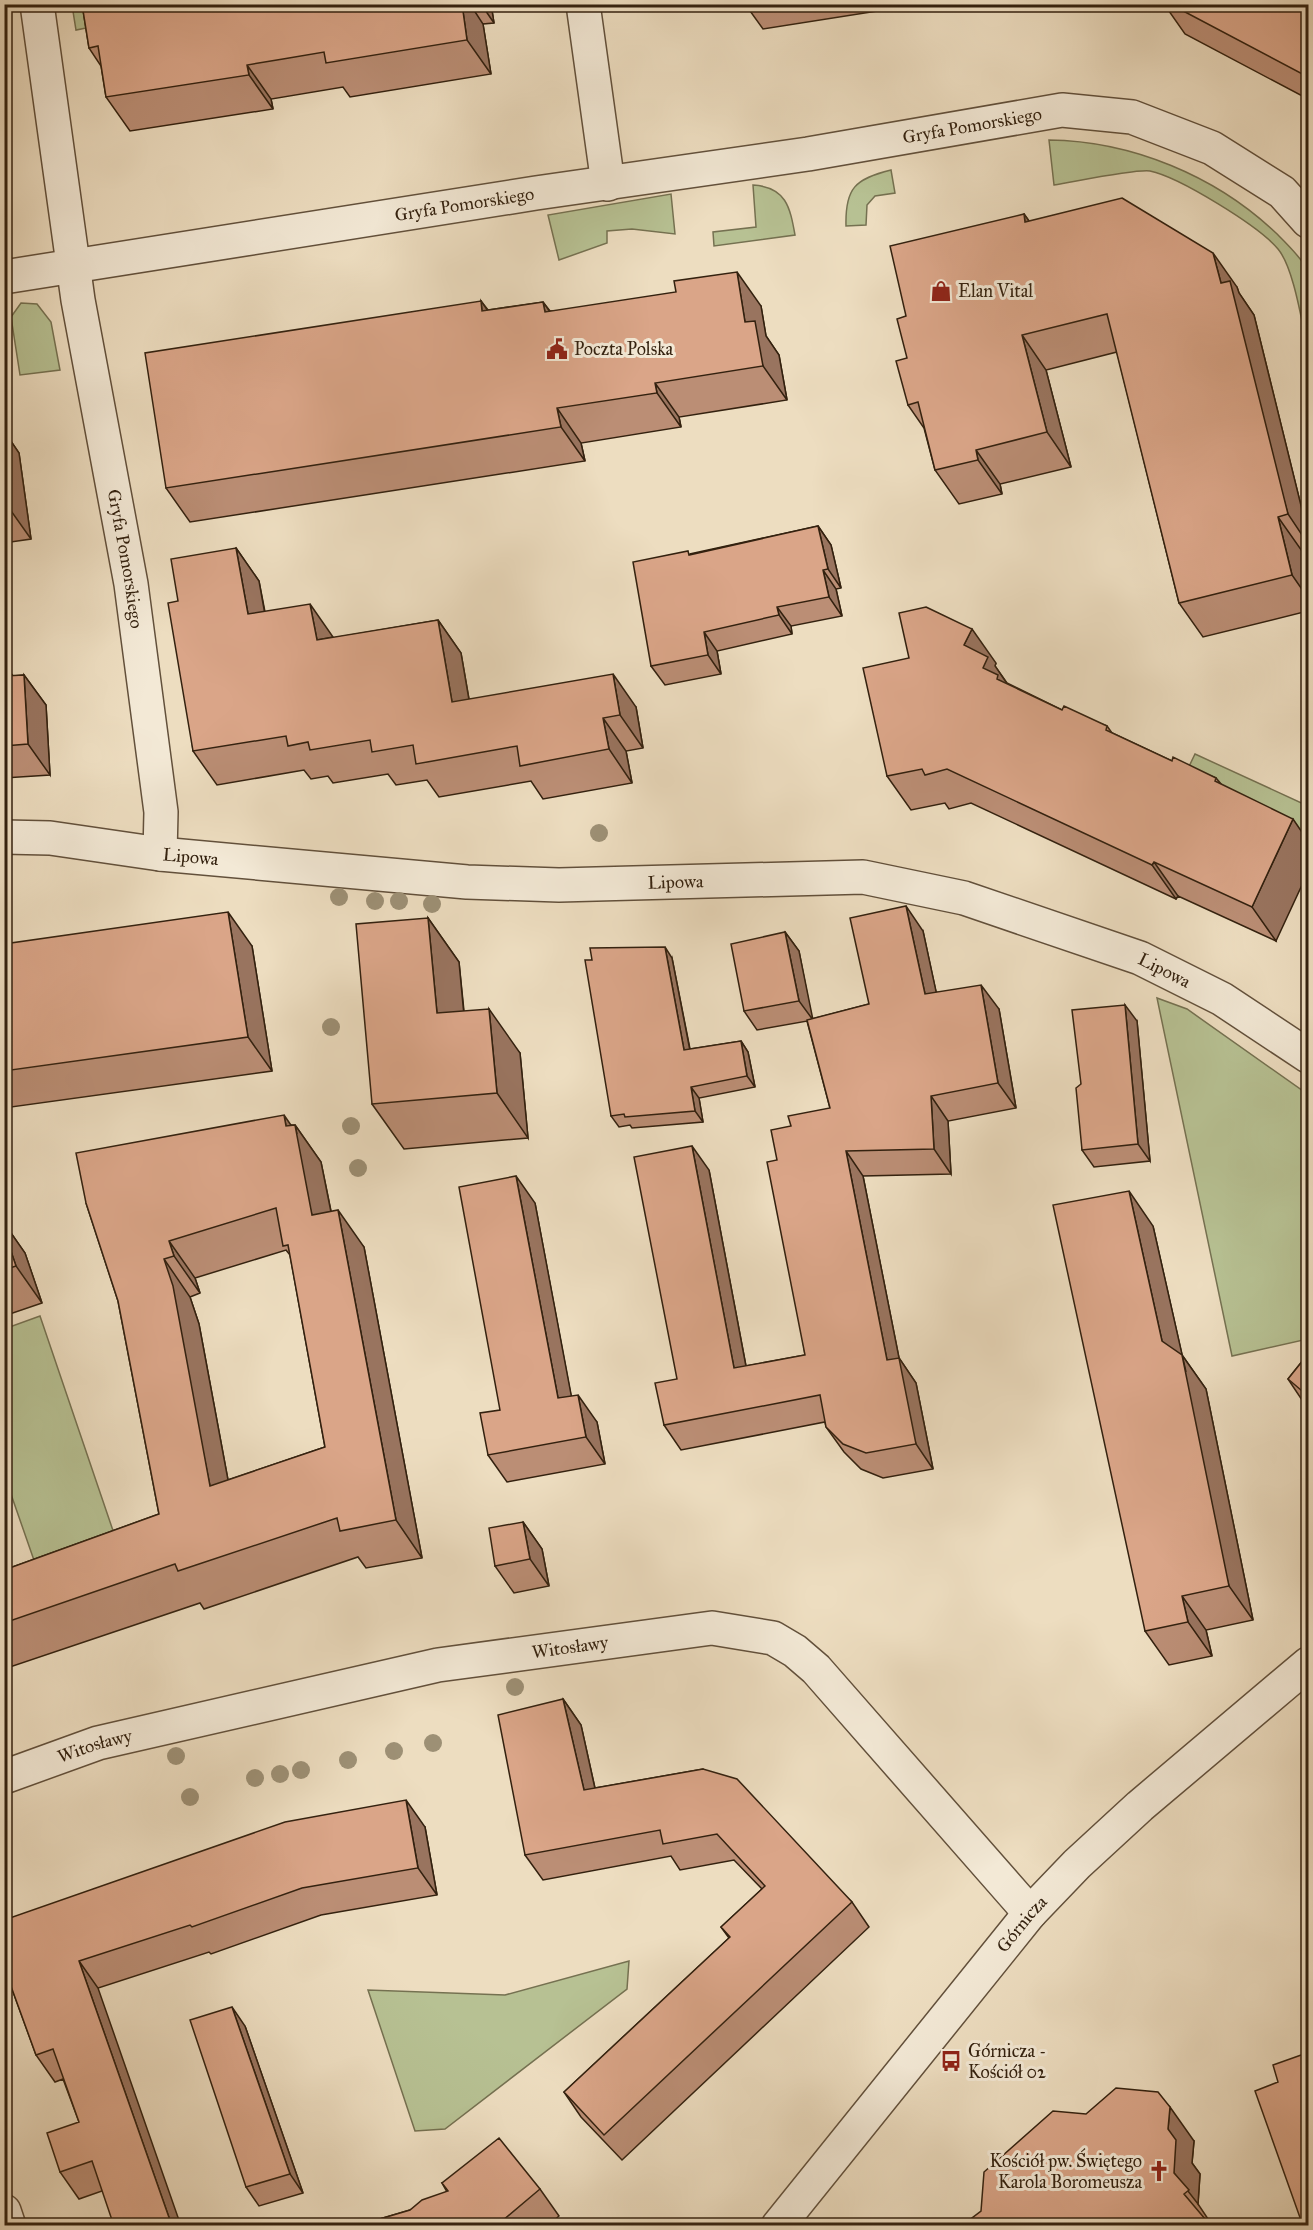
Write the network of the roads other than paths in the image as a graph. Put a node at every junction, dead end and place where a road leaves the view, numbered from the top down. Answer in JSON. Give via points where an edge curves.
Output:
{"nodes":[{"id":1,"x":37,"y":4,"type":"edge"},
{"id":2,"x":583,"y":4,"type":"edge"},
{"id":3,"x":608,"y":184,"type":"junction"},
{"id":4,"x":1308,"y":221,"type":"edge"},
{"id":5,"x":73,"y":266,"type":"junction"},
{"id":6,"x":4,"y":277,"type":"edge"},
{"id":7,"x":4,"y":837,"type":"edge"},
{"id":8,"x":160,"y":854,"type":"junction"},
{"id":9,"x":1308,"y":1056,"type":"edge"},
{"id":10,"x":1308,"y":1664,"type":"edge"},
{"id":11,"x":4,"y":1777,"type":"edge"},
{"id":12,"x":1030,"y":1913,"type":"junction"},
{"id":13,"x":4,"y":2211,"type":"edge"},
{"id":14,"x":9,"y":2226,"type":"edge"},
{"id":15,"x":778,"y":2226,"type":"edge"}],
"edges":[{"from":1,"to":5,"type":"street","name":"Gryfa Pomorskiego"},
{"from":2,"to":3,"type":"street"},
{"from":3,"to":4,"type":"street","name":"Gryfa Pomorskiego","via":[[1062,110],[1132,117],[1212,148],[1282,192]]},
{"from":3,"to":5,"type":"street","name":"Gryfa Pomorskiego"},
{"from":5,"to":6,"type":"street","name":"Gryfa Pomorskiego"},
{"from":5,"to":8,"type":"street","name":"Gryfa Pomorskiego","via":[[131,584],[161,812]]},
{"from":7,"to":8,"type":"street","name":"Lipowa","via":[[50,838]]},
{"from":8,"to":9,"type":"street","name":"Lipowa","via":[[478,882],[559,885],[864,877],[963,898],[1140,958],[1222,999]]},
{"from":10,"to":12,"type":"street","name":"Górnicza","via":[[1140,1806]]},
{"from":11,"to":12,"type":"street","name":"Witosławy","via":[[98,1743],[438,1665],[712,1628],[773,1638],[816,1669]]},
{"from":12,"to":15,"type":"street","name":"Górnicza"},
{"from":13,"to":14,"type":"street"}]}
